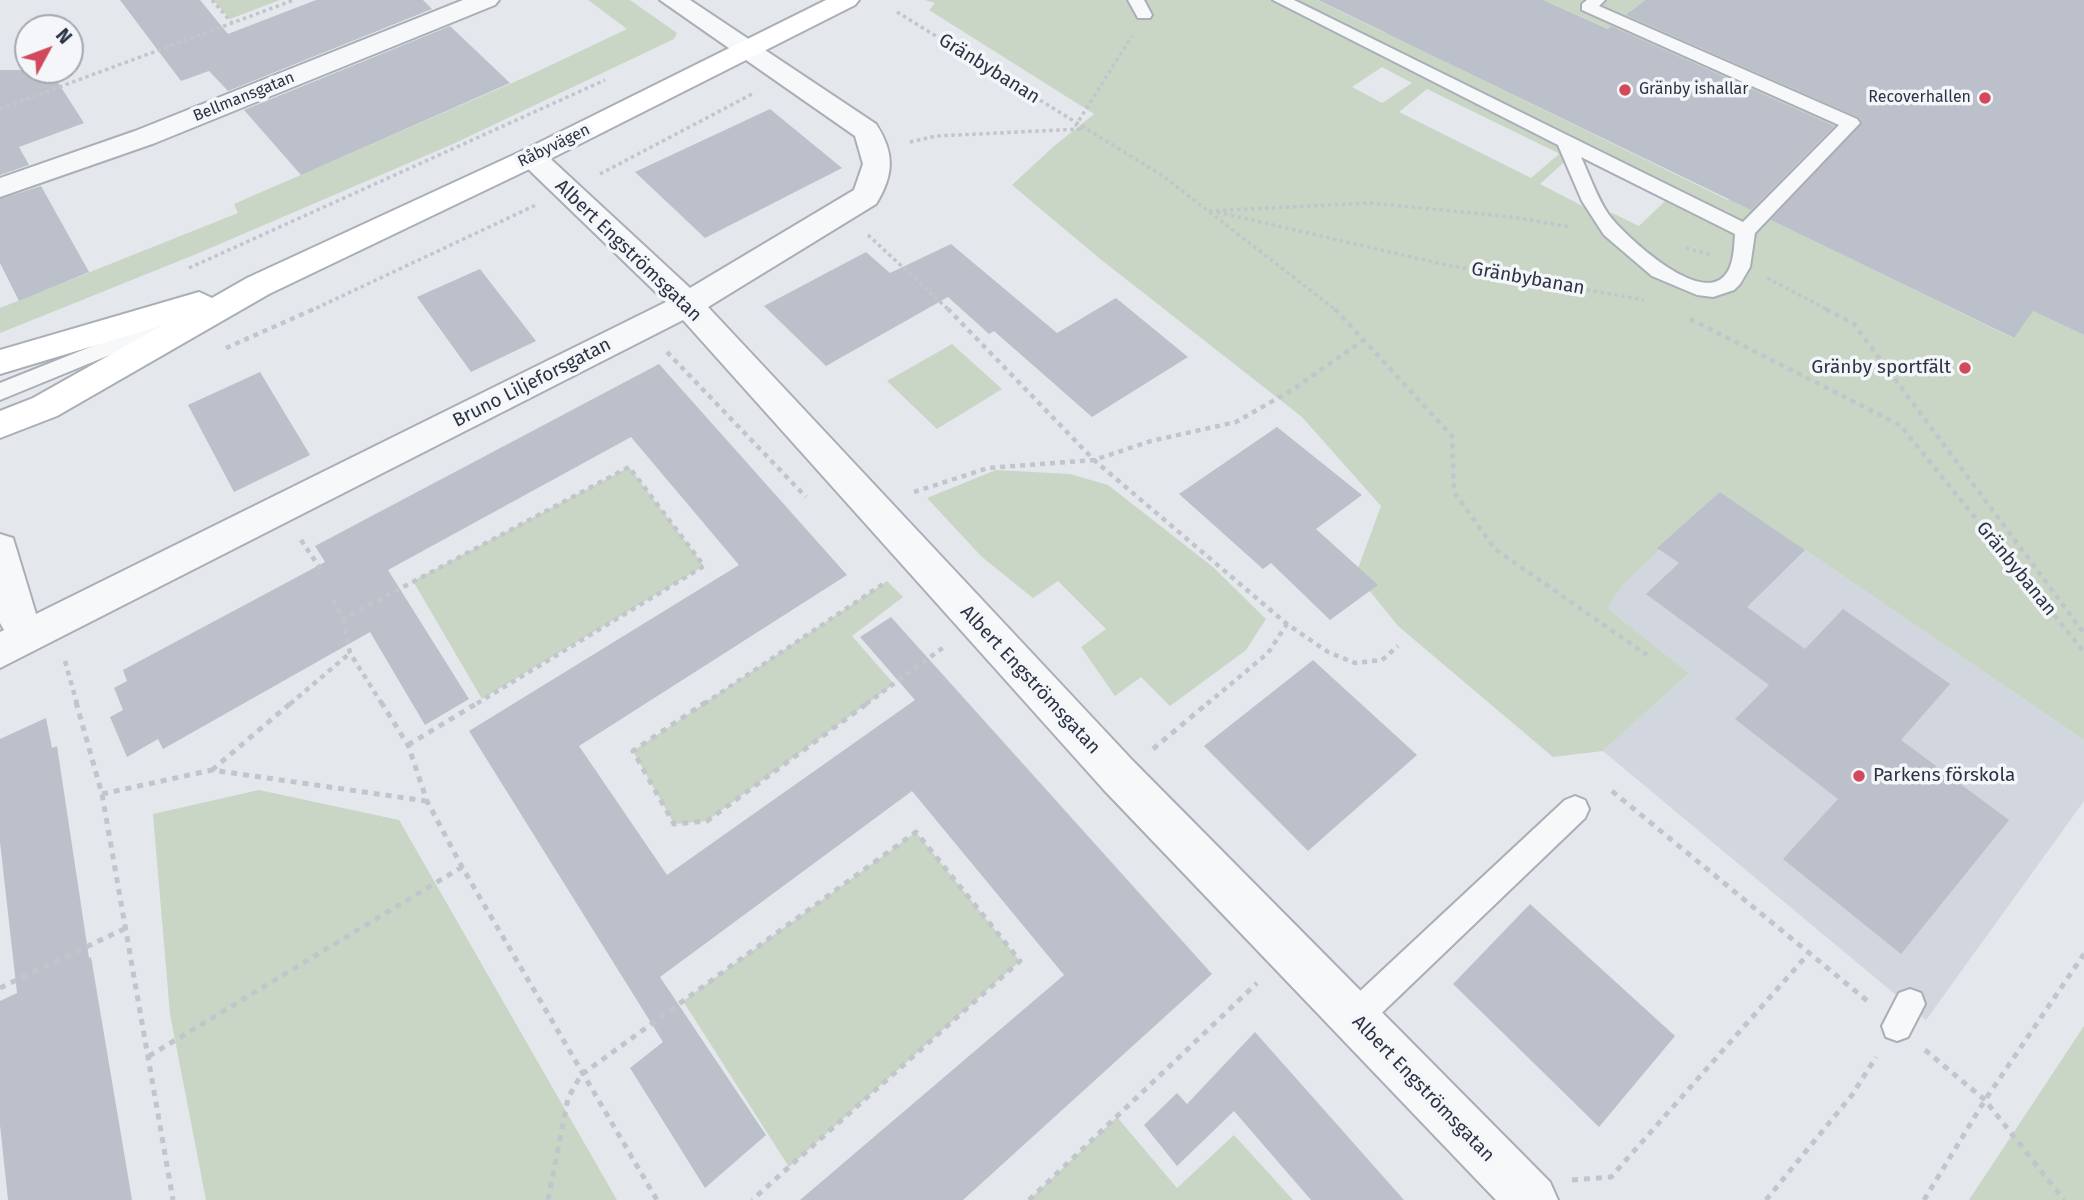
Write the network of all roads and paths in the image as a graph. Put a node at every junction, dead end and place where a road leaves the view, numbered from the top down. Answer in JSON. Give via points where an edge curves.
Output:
{"nodes":[{"id":1,"x":212,"y":0,"type":"edge"},
{"id":2,"x":295,"y":0,"type":"edge"},
{"id":3,"x":486,"y":0,"type":"edge"},
{"id":4,"x":673,"y":0,"type":"edge"},
{"id":5,"x":846,"y":0,"type":"edge"},
{"id":6,"x":1281,"y":0,"type":"edge"},
{"id":7,"x":1597,"y":0,"type":"edge"},
{"id":8,"x":1140,"y":8,"type":"edge"},
{"id":9,"x":897,"y":12,"type":"dead end"},
{"id":10,"x":232,"y":24,"type":"junction"},
{"id":11,"x":749,"y":49,"type":"junction"},
{"id":12,"x":784,"y":72,"type":"junction"},
{"id":13,"x":614,"y":76,"type":"dead end"},
{"id":14,"x":0,"y":109,"type":"edge"},
{"id":15,"x":1076,"y":125,"type":"junction"},
{"id":16,"x":1565,"y":141,"type":"junction"},
{"id":17,"x":902,"y":143,"type":"dead end"},
{"id":18,"x":532,"y":157,"type":"junction"},
{"id":19,"x":0,"y":188,"type":"edge"},
{"id":20,"x":566,"y":191,"type":"junction"},
{"id":21,"x":1209,"y":211,"type":"junction"},
{"id":22,"x":1745,"y":230,"type":"junction"},
{"id":23,"x":867,"y":234,"type":"dead end"},
{"id":24,"x":1613,"y":234,"type":"junction"},
{"id":25,"x":1742,"y":264,"type":"junction"},
{"id":26,"x":186,"y":269,"type":"dead end"},
{"id":27,"x":258,"y":286,"type":"junction"},
{"id":28,"x":1655,"y":302,"type":"dead end"},
{"id":29,"x":686,"y":305,"type":"junction"},
{"id":30,"x":1679,"y":314,"type":"dead end"},
{"id":31,"x":1365,"y":340,"type":"junction"},
{"id":32,"x":217,"y":352,"type":"dead end"},
{"id":33,"x":0,"y":362,"type":"edge"},
{"id":34,"x":0,"y":392,"type":"edge"},
{"id":35,"x":0,"y":425,"type":"edge"},
{"id":36,"x":1094,"y":460,"type":"junction"},
{"id":37,"x":876,"y":512,"type":"junction"},
{"id":38,"x":299,"y":537,"type":"dead end"},
{"id":39,"x":0,"y":549,"type":"edge"},
{"id":40,"x":324,"y":574,"type":"dead end"},
{"id":41,"x":887,"y":581,"type":"dead end"},
{"id":42,"x":333,"y":600,"type":"dead end"},
{"id":43,"x":343,"y":619,"type":"junction"},
{"id":44,"x":1287,"y":624,"type":"junction"},
{"id":45,"x":2084,"y":633,"type":"edge"},
{"id":46,"x":9,"y":636,"type":"edge"},
{"id":47,"x":947,"y":644,"type":"dead end"},
{"id":48,"x":1398,"y":646,"type":"dead end"},
{"id":49,"x":2084,"y":652,"type":"edge"},
{"id":50,"x":350,"y":653,"type":"junction"},
{"id":51,"x":1647,"y":655,"type":"dead end"},
{"id":52,"x":63,"y":656,"type":"dead end"},
{"id":53,"x":408,"y":745,"type":"junction"},
{"id":54,"x":212,"y":770,"type":"junction"},
{"id":55,"x":1119,"y":776,"type":"junction"},
{"id":56,"x":1612,"y":791,"type":"dead end"},
{"id":57,"x":102,"y":794,"type":"junction"},
{"id":58,"x":426,"y":801,"type":"junction"},
{"id":59,"x":1575,"y":809,"type":"dead end"},
{"id":60,"x":462,"y":867,"type":"junction"},
{"id":61,"x":126,"y":928,"type":"junction"},
{"id":62,"x":1809,"y":953,"type":"junction"},
{"id":63,"x":2084,"y":954,"type":"edge"},
{"id":64,"x":1259,"y":981,"type":"dead end"},
{"id":65,"x":0,"y":988,"type":"edge"},
{"id":66,"x":1903,"y":1015,"type":"junction"},
{"id":67,"x":1354,"y":1018,"type":"junction"},
{"id":68,"x":149,"y":1056,"type":"junction"},
{"id":69,"x":581,"y":1075,"type":"junction"},
{"id":70,"x":1985,"y":1100,"type":"junction"},
{"id":71,"x":1546,"y":1190,"type":"edge"},
{"id":72,"x":173,"y":1200,"type":"edge"},
{"id":73,"x":548,"y":1200,"type":"edge"},
{"id":74,"x":657,"y":1200,"type":"edge"},
{"id":75,"x":752,"y":1200,"type":"edge"},
{"id":76,"x":1029,"y":1200,"type":"edge"},
{"id":77,"x":1766,"y":1200,"type":"edge"},
{"id":78,"x":1924,"y":1200,"type":"edge"},
{"id":79,"x":2064,"y":1200,"type":"edge"}],
"edges":[{"from":1,"to":10,"type":"path"},
{"from":2,"to":10,"type":"path"},
{"from":3,"to":19,"type":"street","name":"Bellmansgatan","via":[[145,137]]},
{"from":4,"to":11,"type":"street"},
{"from":5,"to":11,"type":"main road","name":"Råbyvägen"},
{"from":6,"to":16,"type":"lane"},
{"from":7,"to":22,"type":"lane","via":[[1588,6],[1851,123]]},
{"from":8,"to":15,"type":"path"},
{"from":9,"to":15,"type":"path","name":"Gränbybanan"},
{"from":10,"to":14,"type":"path"},
{"from":11,"to":12,"type":"street","name":"Bruno Liljeforsgatan"},
{"from":11,"to":18,"type":"main road","name":"Råbyvägen"},
{"from":12,"to":20,"type":"path","via":[[739,102]]},
{"from":12,"to":29,"type":"street","name":"Bruno Liljeforsgatan","via":[[866,130],[877,154],[873,184],[864,197]]},
{"from":13,"to":26,"type":"path"},
{"from":15,"to":17,"type":"path","via":[[1080,129],[936,136]]},
{"from":15,"to":21,"type":"path","name":"Gränbybanan","via":[[1163,176]]},
{"from":16,"to":22,"type":"lane"},
{"from":16,"to":24,"type":"lane","via":[[1600,217]]},
{"from":18,"to":20,"type":"street","name":"Albert Engströmsgatan"},
{"from":18,"to":27,"type":"main road","name":"Råbyvägen"},
{"from":20,"to":29,"type":"street","name":"Albert Engströmsgatan"},
{"from":20,"to":32,"type":"path","via":[[369,286]]},
{"from":21,"to":24,"type":"path","via":[[1370,203]]},
{"from":21,"to":28,"type":"path","name":"Gränbybanan","via":[[1442,264]]},
{"from":21,"to":31,"type":"path","via":[[1342,315]]},
{"from":22,"to":25,"type":"lane"},
{"from":23,"to":36,"type":"path","via":[[943,303]]},
{"from":24,"to":25,"type":"path"},
{"from":24,"to":25,"type":"lane","via":[[1644,261],[1692,288],[1716,291],[1728,284]]},
{"from":25,"to":45,"type":"path","via":[[1854,324]]},
{"from":27,"to":33,"type":"main road","name":"Råbyvägen"},
{"from":27,"to":34,"type":"lane","name":"Råbyvägen"},
{"from":27,"to":35,"type":"main road","name":"Råbyvägen","via":[[45,407]]},
{"from":29,"to":37,"type":"street","name":"Albert Engströmsgatan"},
{"from":29,"to":46,"type":"street","name":"Bruno Liljeforsgatan"},
{"from":30,"to":49,"type":"path","name":"Gränbybanan","via":[[1900,425]]},
{"from":31,"to":36,"type":"path","via":[[1236,422],[1150,441]]},
{"from":31,"to":51,"type":"path","via":[[1452,436],[1454,492],[1495,549]]},
{"from":36,"to":37,"type":"path","via":[[1077,466],[979,467]]},
{"from":36,"to":44,"type":"path"},
{"from":37,"to":55,"type":"street","name":"Albert Engströmsgatan"},
{"from":38,"to":40,"type":"path"},
{"from":39,"to":46,"type":"street"},
{"from":41,"to":47,"type":"path","via":[[633,751],[674,824],[707,821]]},
{"from":42,"to":43,"type":"path"},
{"from":43,"to":50,"type":"path"},
{"from":43,"to":53,"type":"path","via":[[629,467],[704,566]]},
{"from":44,"to":48,"type":"path","via":[[1328,652],[1355,663],[1382,660]]},
{"from":44,"to":55,"type":"path","via":[[1268,653]]},
{"from":50,"to":53,"type":"path"},
{"from":50,"to":54,"type":"path"},
{"from":52,"to":57,"type":"path"},
{"from":53,"to":58,"type":"path"},
{"from":54,"to":57,"type":"path"},
{"from":54,"to":58,"type":"path"},
{"from":55,"to":67,"type":"street","name":"Albert Engströmsgatan"},
{"from":56,"to":62,"type":"path"},
{"from":57,"to":61,"type":"path"},
{"from":58,"to":60,"type":"path"},
{"from":59,"to":67,"type":"lane"},
{"from":60,"to":68,"type":"path"},
{"from":60,"to":69,"type":"path"},
{"from":61,"to":65,"type":"path"},
{"from":61,"to":68,"type":"path"},
{"from":62,"to":66,"type":"path"},
{"from":62,"to":71,"type":"path","via":[[1611,1177]]},
{"from":63,"to":70,"type":"path"},
{"from":64,"to":76,"type":"path"},
{"from":66,"to":70,"type":"path"},
{"from":66,"to":77,"type":"path","via":[[1852,1095]]},
{"from":67,"to":71,"type":"street","name":"Albert Engströmsgatan"},
{"from":68,"to":72,"type":"path"},
{"from":69,"to":73,"type":"path","via":[[568,1098]]},
{"from":69,"to":74,"type":"path"},
{"from":69,"to":75,"type":"path","via":[[916,832],[1020,961]]},
{"from":70,"to":78,"type":"path"},
{"from":70,"to":79,"type":"path"}]}
